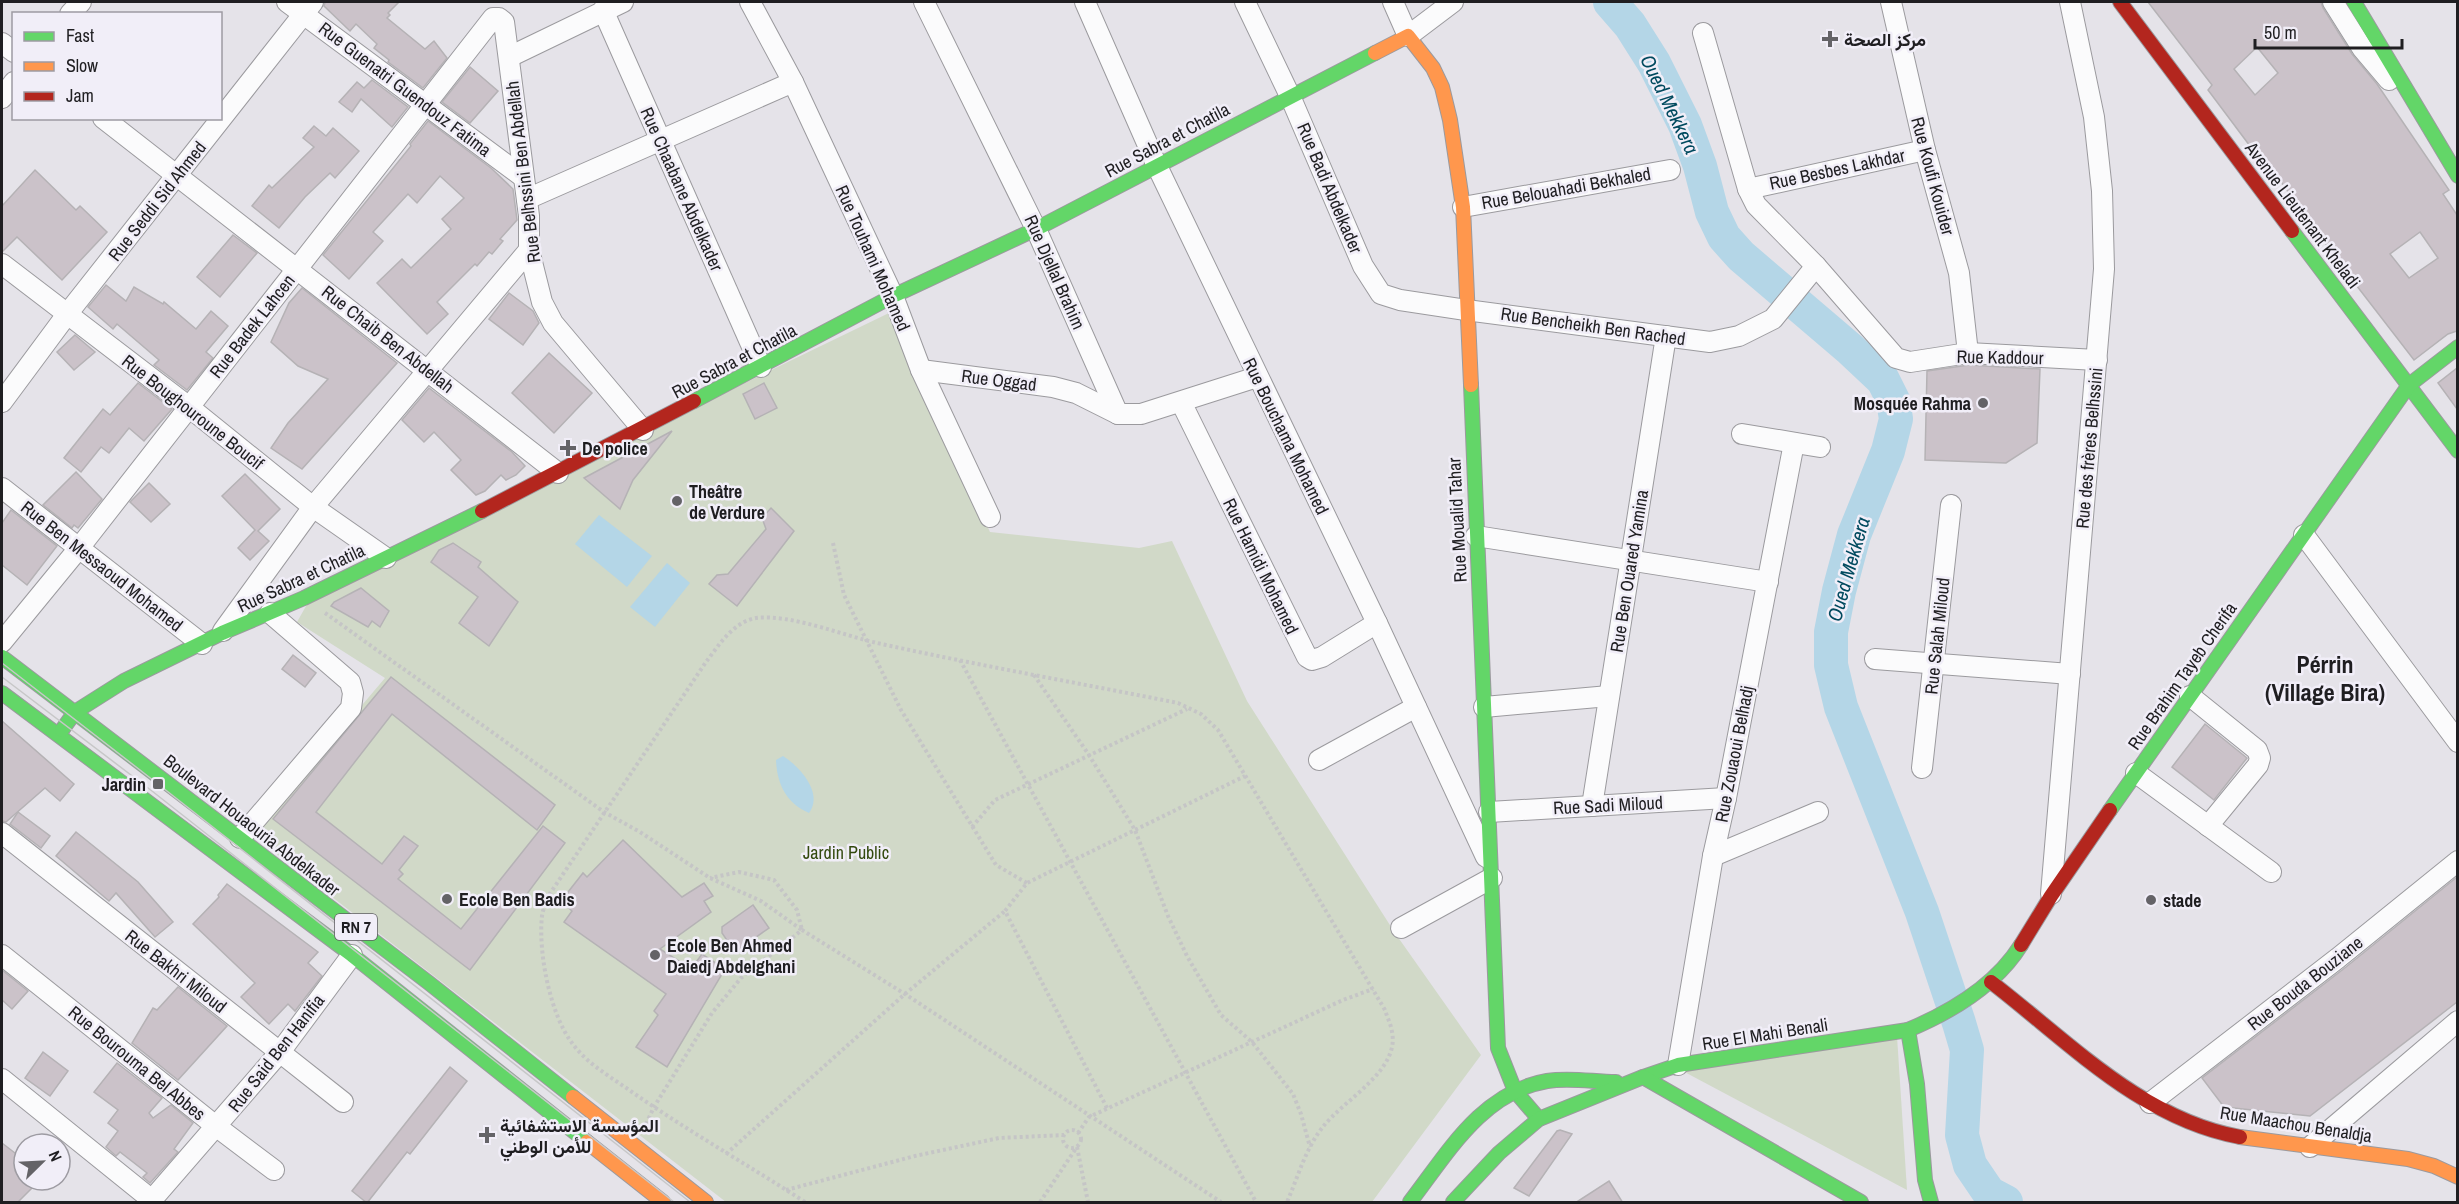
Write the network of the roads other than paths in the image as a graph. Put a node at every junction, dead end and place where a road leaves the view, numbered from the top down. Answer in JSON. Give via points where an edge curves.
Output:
{"nodes":[{"id":1,"x":287,"y":2,"type":"edge"},
{"id":2,"x":623,"y":2,"type":"edge"},
{"id":3,"x":750,"y":2,"type":"edge"},
{"id":4,"x":924,"y":2,"type":"edge"},
{"id":5,"x":1085,"y":2,"type":"edge"},
{"id":6,"x":1245,"y":2,"type":"edge"},
{"id":7,"x":1394,"y":2,"type":"edge"},
{"id":8,"x":1453,"y":2,"type":"edge"},
{"id":9,"x":1891,"y":2,"type":"edge"},
{"id":10,"x":2070,"y":2,"type":"edge"},
{"id":11,"x":2120,"y":2,"type":"edge"},
{"id":12,"x":2333,"y":2,"type":"edge"},
{"id":13,"x":2354,"y":2,"type":"edge"},
{"id":14,"x":308,"y":8,"type":"edge"},
{"id":15,"x":603,"y":10,"type":"junction"},
{"id":16,"x":504,"y":22,"type":"joint"},
{"id":17,"x":1703,"y":33,"type":"dead end"},
{"id":18,"x":1408,"y":36,"type":"junction"},
{"id":19,"x":509,"y":57,"type":"junction"},
{"id":20,"x":793,"y":81,"type":"junction"},
{"id":21,"x":12,"y":85,"type":"edge"},
{"id":22,"x":1290,"y":96,"type":"junction"},
{"id":23,"x":2,"y":98,"type":"edge"},
{"id":24,"x":426,"y":105,"type":"junction"},
{"id":25,"x":222,"y":118,"type":"edge"},
{"id":26,"x":106,"y":120,"type":"edge"},
{"id":27,"x":221,"y":120,"type":"edge"},
{"id":28,"x":2424,"y":122,"type":"junction"},
{"id":29,"x":661,"y":140,"type":"junction"},
{"id":30,"x":1925,"y":150,"type":"junction"},
{"id":31,"x":1157,"y":166,"type":"junction"},
{"id":32,"x":1670,"y":170,"type":"dead end"},
{"id":33,"x":178,"y":175,"type":"junction"},
{"id":34,"x":2457,"y":176,"type":"edge"},
{"id":35,"x":523,"y":177,"type":"junction"},
{"id":36,"x":1748,"y":189,"type":"junction"},
{"id":37,"x":527,"y":199,"type":"junction"},
{"id":38,"x":1463,"y":207,"type":"junction"},
{"id":39,"x":1036,"y":230,"type":"junction"},
{"id":40,"x":529,"y":250,"type":"junction"},
{"id":41,"x":2,"y":264,"type":"edge"},
{"id":42,"x":297,"y":267,"type":"junction"},
{"id":43,"x":1810,"y":273,"type":"junction"},
{"id":44,"x":893,"y":296,"type":"junction"},
{"id":45,"x":1466,"y":309,"type":"junction"},
{"id":46,"x":68,"y":313,"type":"junction"},
{"id":47,"x":1666,"y":336,"type":"junction"},
{"id":48,"x":2457,"y":347,"type":"edge"},
{"id":49,"x":1968,"y":353,"type":"junction"},
{"id":50,"x":2097,"y":360,"type":"junction"},
{"id":51,"x":761,"y":367,"type":"junction"},
{"id":52,"x":426,"y":370,"type":"junction"},
{"id":53,"x":921,"y":370,"type":"junction"},
{"id":54,"x":1257,"y":377,"type":"junction"},
{"id":55,"x":2409,"y":385,"type":"junction"},
{"id":56,"x":2,"y":402,"type":"edge"},
{"id":57,"x":1181,"y":402,"type":"junction"},
{"id":58,"x":189,"y":407,"type":"junction"},
{"id":59,"x":1118,"y":414,"type":"junction"},
{"id":60,"x":643,"y":430,"type":"junction"},
{"id":61,"x":1742,"y":434,"type":"dead end"},
{"id":62,"x":1794,"y":444,"type":"junction"},
{"id":63,"x":1820,"y":447,"type":"dead end"},
{"id":64,"x":2457,"y":450,"type":"edge"},
{"id":65,"x":558,"y":473,"type":"junction"},
{"id":66,"x":2,"y":488,"type":"edge"},
{"id":67,"x":1951,"y":505,"type":"dead end"},
{"id":68,"x":313,"y":507,"type":"junction"},
{"id":69,"x":990,"y":517,"type":"dead end"},
{"id":70,"x":2304,"y":535,"type":"junction"},
{"id":71,"x":1476,"y":536,"type":"junction"},
{"id":72,"x":80,"y":548,"type":"junction"},
{"id":73,"x":386,"y":558,"type":"junction"},
{"id":74,"x":1631,"y":559,"type":"junction"},
{"id":75,"x":1768,"y":582,"type":"junction"},
{"id":76,"x":270,"y":613,"type":"junction"},
{"id":77,"x":1377,"y":623,"type":"junction"},
{"id":78,"x":222,"y":633,"type":"junction"},
{"id":79,"x":2,"y":642,"type":"edge"},
{"id":80,"x":202,"y":644,"type":"junction"},
{"id":81,"x":2,"y":657,"type":"edge"},
{"id":82,"x":1875,"y":659,"type":"dead end"},
{"id":83,"x":1934,"y":663,"type":"junction"},
{"id":84,"x":2070,"y":674,"type":"junction"},
{"id":85,"x":2,"y":693,"type":"edge"},
{"id":86,"x":1609,"y":696,"type":"junction"},
{"id":87,"x":2190,"y":696,"type":"junction"},
{"id":88,"x":1416,"y":707,"type":"junction"},
{"id":89,"x":1484,"y":707,"type":"junction"},
{"id":90,"x":75,"y":712,"type":"junction"},
{"id":91,"x":59,"y":734,"type":"junction"},
{"id":92,"x":2457,"y":742,"type":"edge"},
{"id":93,"x":1319,"y":760,"type":"dead end"},
{"id":94,"x":1922,"y":768,"type":"dead end"},
{"id":95,"x":2136,"y":773,"type":"junction"},
{"id":96,"x":1726,"y":798,"type":"junction"},
{"id":97,"x":1592,"y":806,"type":"junction"},
{"id":98,"x":1489,"y":812,"type":"junction"},
{"id":99,"x":1818,"y":812,"type":"dead end"},
{"id":100,"x":2208,"y":826,"type":"junction"},
{"id":101,"x":6,"y":836,"type":"edge"},
{"id":102,"x":240,"y":838,"type":"junction"},
{"id":103,"x":1713,"y":856,"type":"junction"},
{"id":104,"x":2457,"y":861,"type":"edge"},
{"id":105,"x":2271,"y":872,"type":"dead end"},
{"id":106,"x":1492,"y":873,"type":"junction"},
{"id":107,"x":2051,"y":896,"type":"junction"},
{"id":108,"x":1401,"y":928,"type":"dead end"},
{"id":109,"x":2,"y":955,"type":"edge"},
{"id":110,"x":351,"y":955,"type":"junction"},
{"id":111,"x":1988,"y":985,"type":"junction"},
{"id":112,"x":2457,"y":1021,"type":"edge"},
{"id":113,"x":1925,"y":1023,"type":"joint"},
{"id":114,"x":1908,"y":1030,"type":"junction"},
{"id":115,"x":280,"y":1052,"type":"junction"},
{"id":116,"x":1678,"y":1065,"type":"junction"},
{"id":117,"x":2,"y":1079,"type":"edge"},
{"id":118,"x":1636,"y":1080,"type":"junction"},
{"id":119,"x":1515,"y":1091,"type":"junction"},
{"id":120,"x":343,"y":1102,"type":"dead end"},
{"id":121,"x":2150,"y":1104,"type":"junction"},
{"id":122,"x":1539,"y":1119,"type":"junction"},
{"id":123,"x":217,"y":1127,"type":"junction"},
{"id":124,"x":2310,"y":1146,"type":"junction"},
{"id":125,"x":1922,"y":1159,"type":"junction"},
{"id":126,"x":274,"y":1170,"type":"dead end"},
{"id":127,"x":2457,"y":1177,"type":"edge"},
{"id":128,"x":151,"y":1201,"type":"edge"},
{"id":129,"x":1413,"y":1202,"type":"edge"},
{"id":130,"x":663,"y":1203,"type":"edge"},
{"id":131,"x":706,"y":1203,"type":"edge"},
{"id":132,"x":1453,"y":1203,"type":"edge"},
{"id":133,"x":1861,"y":1203,"type":"edge"},
{"id":134,"x":1932,"y":1203,"type":"edge"},
{"id":135,"x":1946,"y":1203,"type":"edge"}],
"edges":[{"from":1,"to":14,"type":"street","name":"Rue Guenatri Guendouz Fatima"},
{"from":2,"to":15,"type":"street"},
{"from":3,"to":20,"type":"street","name":"Rue Touhami Mohamed"},
{"from":4,"to":39,"type":"street","name":"Rue Djellal Brahim"},
{"from":5,"to":31,"type":"street","name":"Rue Bouchama Mohamed"},
{"from":6,"to":22,"type":"street","name":"Rue Badi Abdelkader"},
{"from":7,"to":18,"type":"street"},
{"from":8,"to":18,"type":"street"},
{"from":9,"to":30,"type":"street","name":"Rue Koufi Kouider"},
{"from":10,"to":50,"type":"street","name":"Rue des frères Belhssini","via":[[2094,117],[2102,191],[2104,269]]},
{"from":11,"to":55,"type":"main road","name":"Avenue Lieutenant Kheladi"},
{"from":12,"to":28,"type":"street","via":[[2362,48]]},
{"from":13,"to":28,"type":"main road"},
{"from":14,"to":24,"type":"street","name":"Rue Guenatri Guendouz Fatima"},
{"from":14,"to":25,"type":"street","name":"Rue Seddi Sid Ahmed"},
{"from":15,"to":19,"type":"street"},
{"from":15,"to":29,"type":"street","name":"Rue Chaabane Abdelkader"},
{"from":16,"to":19,"type":"street","name":"Rue Belhssini Ben Abdellah"},
{"from":16,"to":24,"type":"street","name":"Rue Badek Lahcen","via":[[499,18],[489,21]]},
{"from":17,"to":36,"type":"street"},
{"from":18,"to":22,"type":"main road","name":"Rue Sabra et Chatila"},
{"from":18,"to":38,"type":"main road","name":"Rue Moualid Tahar","via":[[1426,56],[1440,82]]},
{"from":19,"to":35,"type":"street","name":"Rue Belhssini Ben Abdellah"},
{"from":20,"to":29,"type":"street"},
{"from":20,"to":44,"type":"street","name":"Rue Touhami Mohamed"},
{"from":21,"to":23,"type":"street"},
{"from":22,"to":31,"type":"main road","name":"Rue Sabra et Chatila"},
{"from":22,"to":45,"type":"street","name":"Rue Badi Abdelkader","via":[[1364,266],[1381,294]]},
{"from":24,"to":35,"type":"street","name":"Rue Guenatri Guendouz Fatima"},
{"from":24,"to":42,"type":"street","name":"Rue Badek Lahcen"},
{"from":26,"to":33,"type":"street","name":"Rue Chaib Ben Abdellah"},
{"from":27,"to":33,"type":"street","name":"Rue Seddi Sid Ahmed"},
{"from":28,"to":34,"type":"main road"},
{"from":29,"to":37,"type":"street"},
{"from":29,"to":51,"type":"street","name":"Rue Chaabane Abdelkader"},
{"from":30,"to":36,"type":"street","name":"Rue Besbes Lakhdar"},
{"from":30,"to":49,"type":"street","name":"Rue Koufi Kouider","via":[[1959,273]]},
{"from":31,"to":39,"type":"main road","name":"Rue Sabra et Chatila"},
{"from":31,"to":54,"type":"street","name":"Rue Bouchama Mohamed"},
{"from":32,"to":38,"type":"street","name":"Rue Belouahadi Bekhaled"},
{"from":33,"to":42,"type":"street","name":"Rue Chaib Ben Abdellah"},
{"from":33,"to":46,"type":"street","name":"Rue Seddi Sid Ahmed"},
{"from":35,"to":37,"type":"street","name":"Rue Belhssini Ben Abdellah"},
{"from":36,"to":43,"type":"street","via":[[1756,205]]},
{"from":37,"to":40,"type":"street","name":"Rue Belhssini Ben Abdellah"},
{"from":38,"to":45,"type":"main road","name":"Rue Moualid Tahar"},
{"from":39,"to":44,"type":"main road","name":"Rue Sabra et Chatila"},
{"from":39,"to":59,"type":"street","name":"Rue Djellal Brahim"},
{"from":40,"to":52,"type":"street"},
{"from":40,"to":60,"type":"street","name":"Rue Belhssini Ben Abdellah","via":[[542,302],[553,323]]},
{"from":41,"to":46,"type":"street","name":"Rue Boughouroune Boucif"},
{"from":42,"to":52,"type":"street","name":"Rue Chaib Ben Abdellah"},
{"from":42,"to":58,"type":"street","name":"Rue Badek Lahcen"},
{"from":43,"to":47,"type":"street","name":"Rue Bencheikh Ben Rached","via":[[1773,319],[1739,336],[1720,341]]},
{"from":43,"to":49,"type":"street","name":"Rue Kaddour","via":[[1896,358],[1904,361]]},
{"from":44,"to":51,"type":"main road","name":"Rue Sabra et Chatila"},
{"from":44,"to":53,"type":"street","name":"Rue Touhami Mohamed"},
{"from":45,"to":47,"type":"street","name":"Rue Bencheikh Ben Rached"},
{"from":45,"to":71,"type":"main road","name":"Rue Moualid Tahar"},
{"from":46,"to":56,"type":"street","name":"Rue Seddi Sid Ahmed"},
{"from":46,"to":58,"type":"street","name":"Rue Boughouroune Boucif"},
{"from":47,"to":74,"type":"street","name":"Rue Ben Ouared Yamina"},
{"from":48,"to":55,"type":"main road","name":"Rue Brahim Tayeb Cherifa"},
{"from":49,"to":50,"type":"street","name":"Rue Kaddour"},
{"from":50,"to":84,"type":"street","name":"Rue des frères Belhssini"},
{"from":51,"to":60,"type":"main road","name":"Rue Sabra et Chatila"},
{"from":52,"to":65,"type":"street","name":"Rue Chaib Ben Abdellah"},
{"from":52,"to":68,"type":"street"},
{"from":53,"to":59,"type":"street","name":"Rue Oggad","via":[[1044,385],[1076,393]]},
{"from":53,"to":69,"type":"street","name":"Rue Touhami Mohamed"},
{"from":54,"to":57,"type":"street"},
{"from":54,"to":77,"type":"street","name":"Rue Bouchama Mohamed"},
{"from":55,"to":64,"type":"main road","name":"Avenue Lieutenant Kheladi"},
{"from":55,"to":70,"type":"main road","name":"Rue Brahim Tayeb Cherifa"},
{"from":57,"to":59,"type":"street","via":[[1141,414]]},
{"from":57,"to":77,"type":"street","name":"Rue Hamidi Mohamed","via":[[1307,657],[1322,657]]},
{"from":58,"to":68,"type":"street","name":"Rue Boughouroune Boucif"},
{"from":58,"to":72,"type":"street","name":"Rue Badek Lahcen"},
{"from":60,"to":65,"type":"main road","name":"Rue Sabra et Chatila"},
{"from":61,"to":62,"type":"street"},
{"from":62,"to":63,"type":"street"},
{"from":62,"to":75,"type":"street","name":"Rue Zouaoui Belhadj"},
{"from":65,"to":73,"type":"main road","name":"Rue Sabra et Chatila"},
{"from":66,"to":72,"type":"street","name":"Rue Ben Messaoud Mohamed"},
{"from":67,"to":83,"type":"street","name":"Rue Salah Miloud"},
{"from":68,"to":73,"type":"street","name":"Rue Boughouroune Boucif"},
{"from":68,"to":78,"type":"street"},
{"from":70,"to":87,"type":"main road","name":"Rue Brahim Tayeb Cherifa"},
{"from":70,"to":92,"type":"street"},
{"from":71,"to":74,"type":"street"},
{"from":71,"to":89,"type":"main road","name":"Rue Moualid Tahar"},
{"from":72,"to":79,"type":"street","name":"Rue Badek Lahcen"},
{"from":72,"to":80,"type":"street","name":"Rue Ben Messaoud Mohamed"},
{"from":73,"to":76,"type":"main road","name":"Rue Sabra et Chatila"},
{"from":74,"to":75,"type":"street"},
{"from":74,"to":86,"type":"street","name":"Rue Ben Ouared Yamina"},
{"from":75,"to":96,"type":"street","name":"Rue Zouaoui Belhadj"},
{"from":76,"to":78,"type":"main road","name":"Rue Sabra et Chatila"},
{"from":76,"to":102,"type":"street","via":[[350,682],[354,693],[351,708]]},
{"from":77,"to":88,"type":"street","name":"Rue Bouchama Mohamed"},
{"from":78,"to":80,"type":"main road","name":"Rue Sabra et Chatila"},
{"from":80,"to":90,"type":"main road","name":"Rue Sabra et Chatila","via":[[124,681]]},
{"from":81,"to":90,"type":"main road","name":"Boulevard Houaouria Abdelkader","number":"RN 7"},
{"from":82,"to":83,"type":"street"},
{"from":83,"to":84,"type":"street"},
{"from":83,"to":94,"type":"street","name":"Rue Salah Miloud"},
{"from":84,"to":107,"type":"street","name":"Rue des frères Belhssini"},
{"from":85,"to":91,"type":"main road","number":"RN 7"},
{"from":86,"to":89,"type":"street"},
{"from":86,"to":97,"type":"street","name":"Rue Ben Ouared Yamina"},
{"from":87,"to":95,"type":"main road","name":"Rue Brahim Tayeb Cherifa"},
{"from":87,"to":100,"type":"street","via":[[2254,747],[2260,758]]},
{"from":88,"to":93,"type":"street"},
{"from":88,"to":106,"type":"street","name":"Rue Bouchama Mohamed"},
{"from":89,"to":98,"type":"main road","name":"Rue Moualid Tahar"},
{"from":90,"to":91,"type":"main road"},
{"from":90,"to":102,"type":"main road","name":"Boulevard Houaouria Abdelkader","number":"RN 7"},
{"from":91,"to":110,"type":"main road","number":"RN 7"},
{"from":95,"to":100,"type":"street"},
{"from":95,"to":107,"type":"main road","name":"Rue Brahim Tayeb Cherifa"},
{"from":96,"to":97,"type":"street","name":"Rue Sadi Miloud"},
{"from":96,"to":103,"type":"street","name":"Rue Zouaoui Belhadj"},
{"from":97,"to":98,"type":"street","name":"Rue Sadi Miloud"},
{"from":98,"to":106,"type":"main road","name":"Rue Moualid Tahar"},
{"from":99,"to":103,"type":"street"},
{"from":100,"to":105,"type":"street"},
{"from":101,"to":115,"type":"street","name":"Rue Bakhri Miloud"},
{"from":102,"to":131,"type":"main road","name":"Boulevard Houaouria Abdelkader","number":"RN 7"},
{"from":103,"to":116,"type":"street","name":"Rue Zouaoui Belhadj"},
{"from":104,"to":121,"type":"street","name":"Rue Bouda Bouziane"},
{"from":106,"to":108,"type":"street"},
{"from":106,"to":119,"type":"main road","name":"Rue Moualid Tahar","via":[[1498,1048]]},
{"from":107,"to":111,"type":"main road","name":"Rue Brahim Tayeb Cherifa","via":[[2013,958]]},
{"from":109,"to":123,"type":"street","name":"Rue Bourouma Bel Abbes"},
{"from":110,"to":115,"type":"street","name":"Rue Said Ben Hanifia"},
{"from":110,"to":130,"type":"main road","number":"RN 7"},
{"from":111,"to":113,"type":"main road","name":"Rue Brahim Tayeb Cherifa"},
{"from":111,"to":121,"type":"main road","name":"Rue Maachou Benaldja","via":[[2022,1005],[2095,1068]]},
{"from":112,"to":124,"type":"street"},
{"from":113,"to":114,"type":"main road","name":"Rue El Mahi Benali"},
{"from":114,"to":116,"type":"main road","name":"Rue El Mahi Benali"},
{"from":114,"to":125,"type":"main road","via":[[1917,1084]]},
{"from":115,"to":120,"type":"street","name":"Rue Bakhri Miloud"},
{"from":115,"to":123,"type":"street","name":"Rue Said Ben Hanifia"},
{"from":116,"to":118,"type":"main road","name":"Rue El Mahi Benali"},
{"from":117,"to":128,"type":"street"},
{"from":118,"to":119,"type":"main road","via":[[1547,1082]]},
{"from":118,"to":122,"type":"main road","name":"Rue El Mahi Benali"},
{"from":118,"to":133,"type":"main road"},
{"from":119,"to":122,"type":"main road","name":"Rue Moualid Tahar"},
{"from":119,"to":129,"type":"main road","via":[[1486,1108]]},
{"from":121,"to":124,"type":"main road","name":"Rue Maachou Benaldja","via":[[2187,1122],[2229,1135]]},
{"from":122,"to":132,"type":"main road","name":"Rue El Mahi Benali","via":[[1499,1153]]},
{"from":123,"to":126,"type":"street","name":"Rue Bourouma Bel Abbes"},
{"from":123,"to":128,"type":"street","name":"Rue Said Ben Hanifia"},
{"from":124,"to":127,"type":"main road","name":"Rue Maachou Benaldja","via":[[2429,1164]]},
{"from":125,"to":134,"type":"main road"},
{"from":125,"to":135,"type":"main road"}]}
